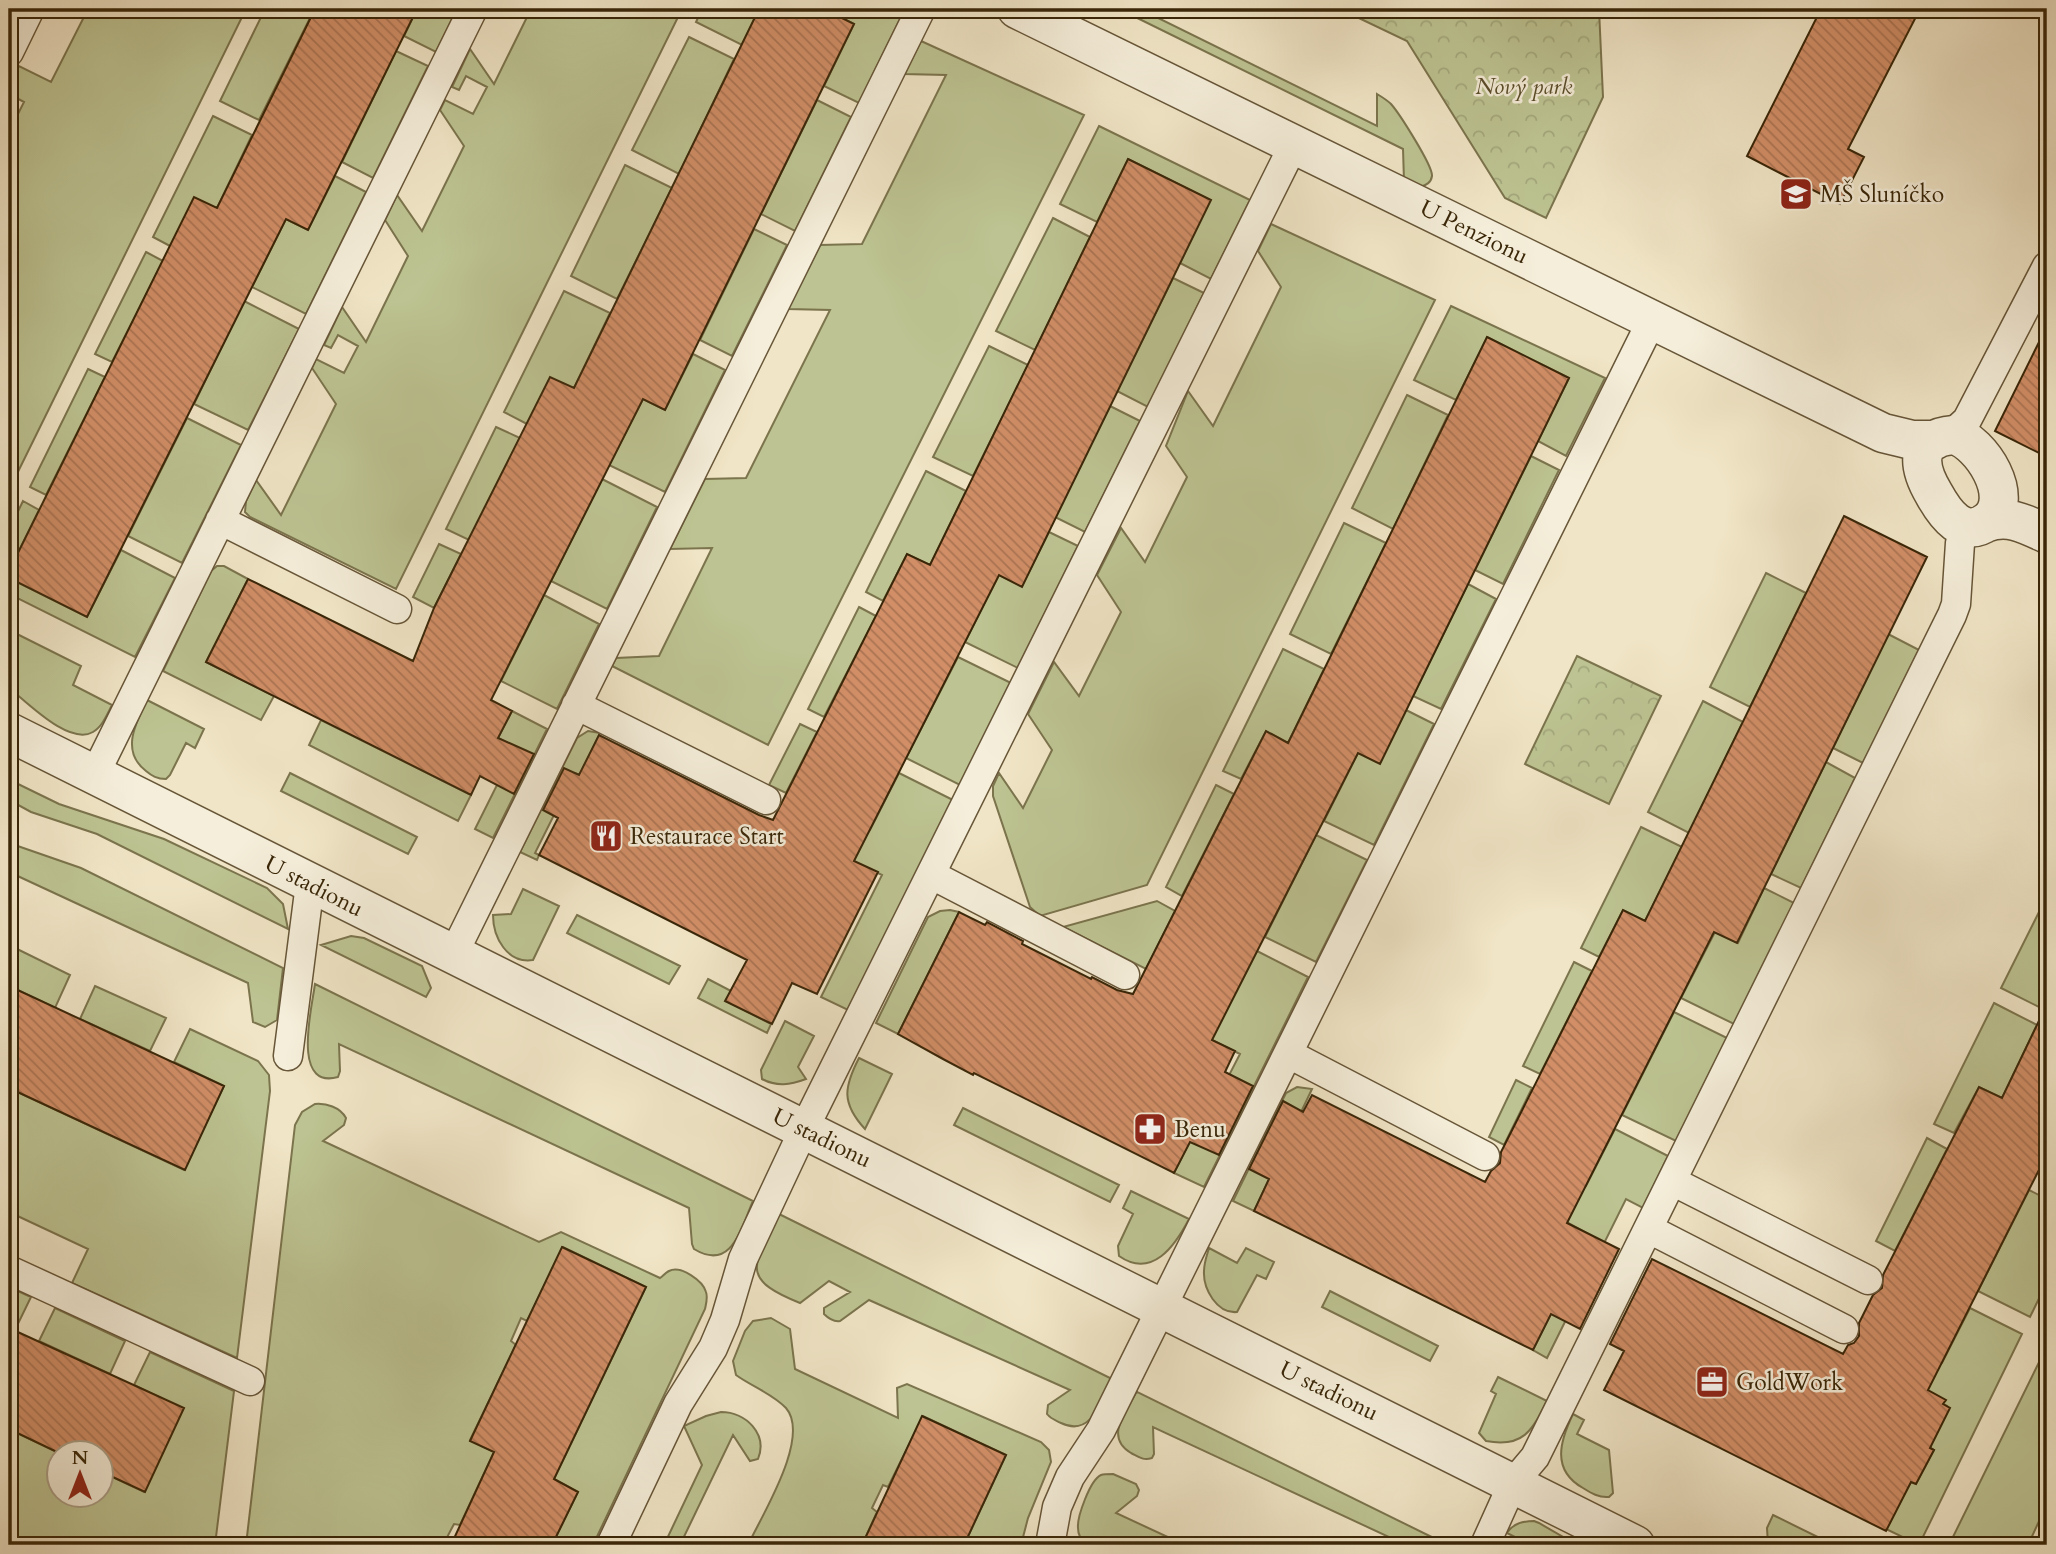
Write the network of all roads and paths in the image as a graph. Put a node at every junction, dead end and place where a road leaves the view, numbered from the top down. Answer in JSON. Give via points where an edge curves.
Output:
{"nodes":[{"id":1,"x":30,"y":9,"type":"edge"},
{"id":2,"x":473,"y":9,"type":"edge"},
{"id":3,"x":921,"y":9,"type":"edge"},
{"id":4,"x":1017,"y":9,"type":"edge"},
{"id":5,"x":9,"y":52,"type":"edge"},
{"id":6,"x":1294,"y":144,"type":"junction"},
{"id":7,"x":2047,"y":266,"type":"edge"},
{"id":8,"x":1653,"y":320,"type":"junction"},
{"id":9,"x":1940,"y":438,"type":"junction"},
{"id":10,"x":1987,"y":513,"type":"junction"},
{"id":11,"x":220,"y":520,"type":"junction"},
{"id":12,"x":2037,"y":529,"type":"edge"},
{"id":13,"x":397,"y":609,"type":"dead end"},
{"id":14,"x":576,"y":705,"type":"junction"},
{"id":15,"x":9,"y":732,"type":"edge"},
{"id":16,"x":94,"y":774,"type":"junction"},
{"id":17,"x":766,"y":800,"type":"dead end"},
{"id":18,"x":932,"y":874,"type":"junction"},
{"id":19,"x":310,"y":884,"type":"junction"},
{"id":20,"x":453,"y":955,"type":"junction"},
{"id":21,"x":1125,"y":975,"type":"dead end"},
{"id":22,"x":1289,"y":1054,"type":"junction"},
{"id":23,"x":288,"y":1056,"type":"dead end"},
{"id":24,"x":804,"y":1129,"type":"junction"},
{"id":25,"x":1485,"y":1156,"type":"dead end"},
{"id":26,"x":1672,"y":1181,"type":"junction"},
{"id":27,"x":1649,"y":1228,"type":"junction"},
{"id":28,"x":9,"y":1270,"type":"edge"},
{"id":29,"x":1868,"y":1280,"type":"dead end"},
{"id":30,"x":1162,"y":1308,"type":"junction"},
{"id":31,"x":1844,"y":1329,"type":"dead end"},
{"id":32,"x":250,"y":1381,"type":"dead end"},
{"id":33,"x":1513,"y":1483,"type":"junction"},
{"id":34,"x":611,"y":1545,"type":"edge"},
{"id":35,"x":1050,"y":1545,"type":"edge"},
{"id":36,"x":1485,"y":1545,"type":"edge"},
{"id":37,"x":1635,"y":1545,"type":"edge"}],
"edges":[{"from":1,"to":5,"type":"lane"},
{"from":2,"to":11,"type":"lane"},
{"from":3,"to":14,"type":"lane"},
{"from":4,"to":6,"type":"street","name":"U Penzionu"},
{"from":6,"to":8,"type":"street","name":"U Penzionu"},
{"from":6,"to":18,"type":"lane"},
{"from":7,"to":9,"type":"lane","via":[[1967,421]]},
{"from":8,"to":9,"type":"street","name":"U Penzionu","via":[[1883,433],[1912,440]]},
{"from":8,"to":22,"type":"lane"},
{"from":9,"to":10,"type":"street","name":"U Penzionu","via":[[1954,435],[1971,442]]},
{"from":9,"to":10,"type":"street","via":[[1921,458],[1922,471],[1950,520],[1967,527]]},
{"from":10,"to":12,"type":"street"},
{"from":10,"to":26,"type":"lane","via":[[1960,543],[1952,615]]},
{"from":11,"to":13,"type":"lane"},
{"from":11,"to":16,"type":"lane"},
{"from":14,"to":17,"type":"lane"},
{"from":14,"to":20,"type":"lane"},
{"from":15,"to":16,"type":"street","name":"U stadionu"},
{"from":16,"to":19,"type":"street","name":"U stadionu"},
{"from":18,"to":21,"type":"lane"},
{"from":18,"to":24,"type":"lane"},
{"from":19,"to":20,"type":"street","name":"U stadionu"},
{"from":19,"to":23,"type":"lane"},
{"from":20,"to":24,"type":"street","name":"U stadionu"},
{"from":22,"to":25,"type":"lane"},
{"from":22,"to":30,"type":"lane"},
{"from":24,"to":30,"type":"street","name":"U stadionu"},
{"from":24,"to":34,"type":"lane","via":[[743,1259],[713,1348],[678,1404]]},
{"from":26,"to":27,"type":"lane"},
{"from":26,"to":29,"type":"lane"},
{"from":27,"to":31,"type":"lane"},
{"from":27,"to":33,"type":"lane","via":[[1535,1457]]},
{"from":28,"to":32,"type":"lane"},
{"from":30,"to":33,"type":"street","name":"U stadionu"},
{"from":30,"to":35,"type":"lane","via":[[1101,1430],[1070,1477],[1057,1507]]},
{"from":33,"to":36,"type":"lane"},
{"from":33,"to":37,"type":"street","name":"U stadionu"}]}
